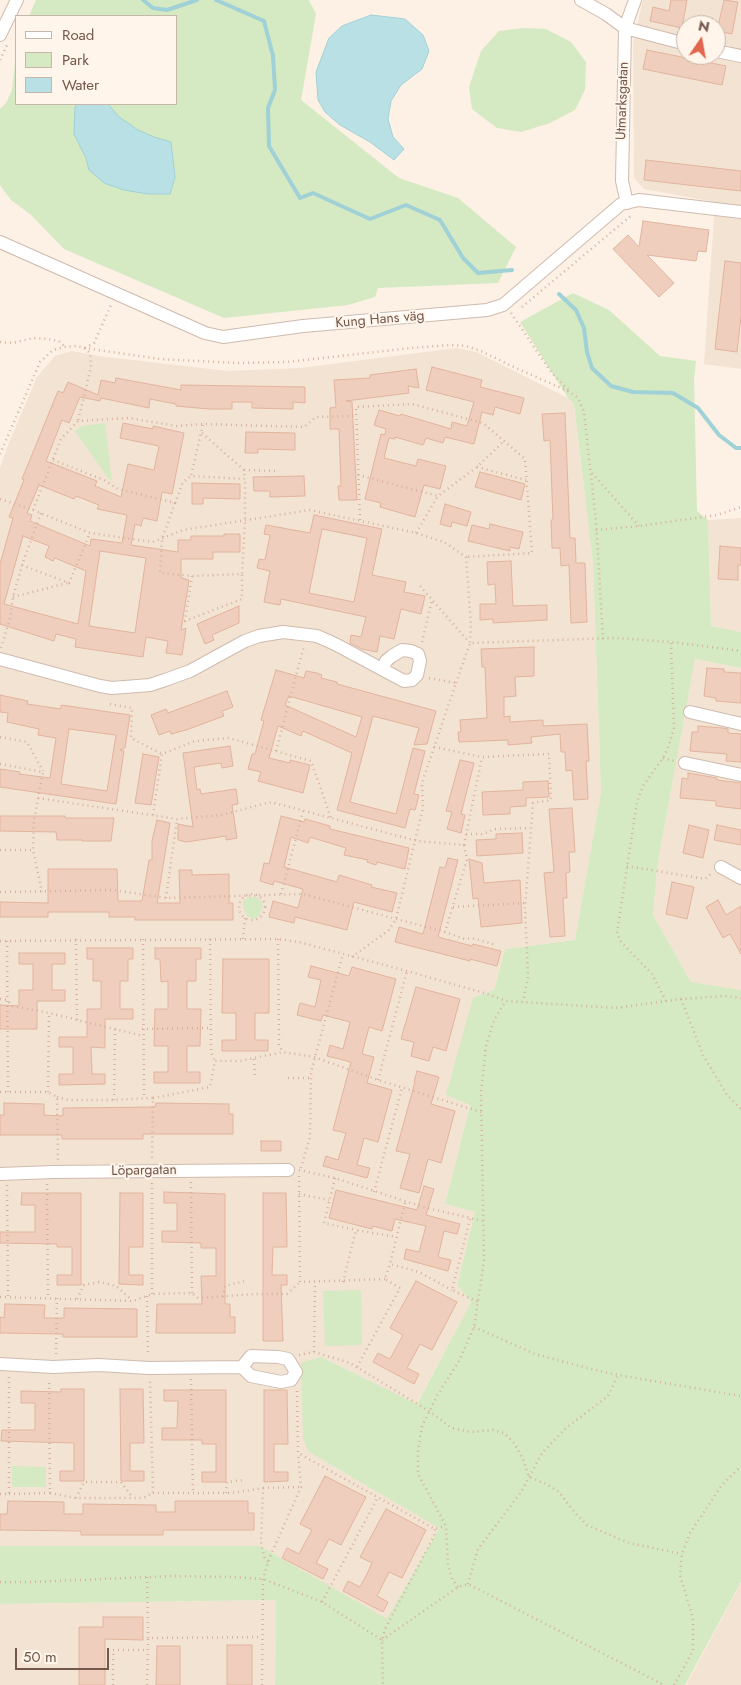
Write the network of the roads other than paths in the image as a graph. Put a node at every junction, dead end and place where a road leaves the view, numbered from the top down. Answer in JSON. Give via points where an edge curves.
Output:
{"nodes":[{"id":1,"x":17,"y":0,"type":"edge"},
{"id":2,"x":582,"y":0,"type":"edge"},
{"id":3,"x":635,"y":0,"type":"edge"},
{"id":4,"x":625,"y":28,"type":"junction"},
{"id":5,"x":0,"y":35,"type":"edge"},
{"id":6,"x":676,"y":41,"type":"edge"},
{"id":7,"x":726,"y":53,"type":"edge"},
{"id":8,"x":741,"y":56,"type":"edge"},
{"id":9,"x":627,"y":203,"type":"junction"},
{"id":10,"x":741,"y":212,"type":"edge"},
{"id":11,"x":0,"y":242,"type":"edge"},
{"id":12,"x":0,"y":659,"type":"edge"},
{"id":13,"x":383,"y":669,"type":"junction"},
{"id":14,"x":690,"y":712,"type":"dead end"},
{"id":15,"x":741,"y":724,"type":"edge"},
{"id":16,"x":685,"y":763,"type":"dead end"},
{"id":17,"x":741,"y":774,"type":"edge"},
{"id":18,"x":721,"y":867,"type":"road end"},
{"id":19,"x":741,"y":878,"type":"edge"},
{"id":20,"x":294,"y":1170,"type":"road end"},
{"id":21,"x":4,"y":1174,"type":"edge"},
{"id":22,"x":4,"y":1364,"type":"edge"},
{"id":23,"x":242,"y":1367,"type":"junction"}],
"edges":[{"from":1,"to":5,"type":"street"},
{"from":2,"to":4,"type":"street"},
{"from":3,"to":4,"type":"street","name":"Utmarksgatan"},
{"from":4,"to":6,"type":"street"},
{"from":4,"to":9,"type":"street","name":"Utmarksgatan","via":[[622,181]]},
{"from":7,"to":8,"type":"street"},
{"from":9,"to":10,"type":"street","name":"Kung Hans väg","via":[[639,200]]},
{"from":9,"to":11,"type":"street","name":"Kung Hans väg","via":[[620,204],[503,304],[486,310],[303,326],[223,337],[205,333]]},
{"from":12,"to":13,"type":"street","via":[[100,686],[150,685],[190,671],[245,641],[283,632],[307,634],[335,644]]},
{"from":13,"to":13,"type":"street","via":[[396,678],[412,680],[419,668],[418,654],[402,650],[386,661]]},
{"from":14,"to":15,"type":"street"},
{"from":16,"to":17,"type":"street"},
{"from":18,"to":19,"type":"street"},
{"from":20,"to":21,"type":"street","name":"Löpargatan"},
{"from":22,"to":23,"type":"street"},
{"from":23,"to":23,"type":"street","via":[[251,1356],[278,1357],[288,1359],[296,1372],[291,1380],[281,1382],[251,1376]]}]}
